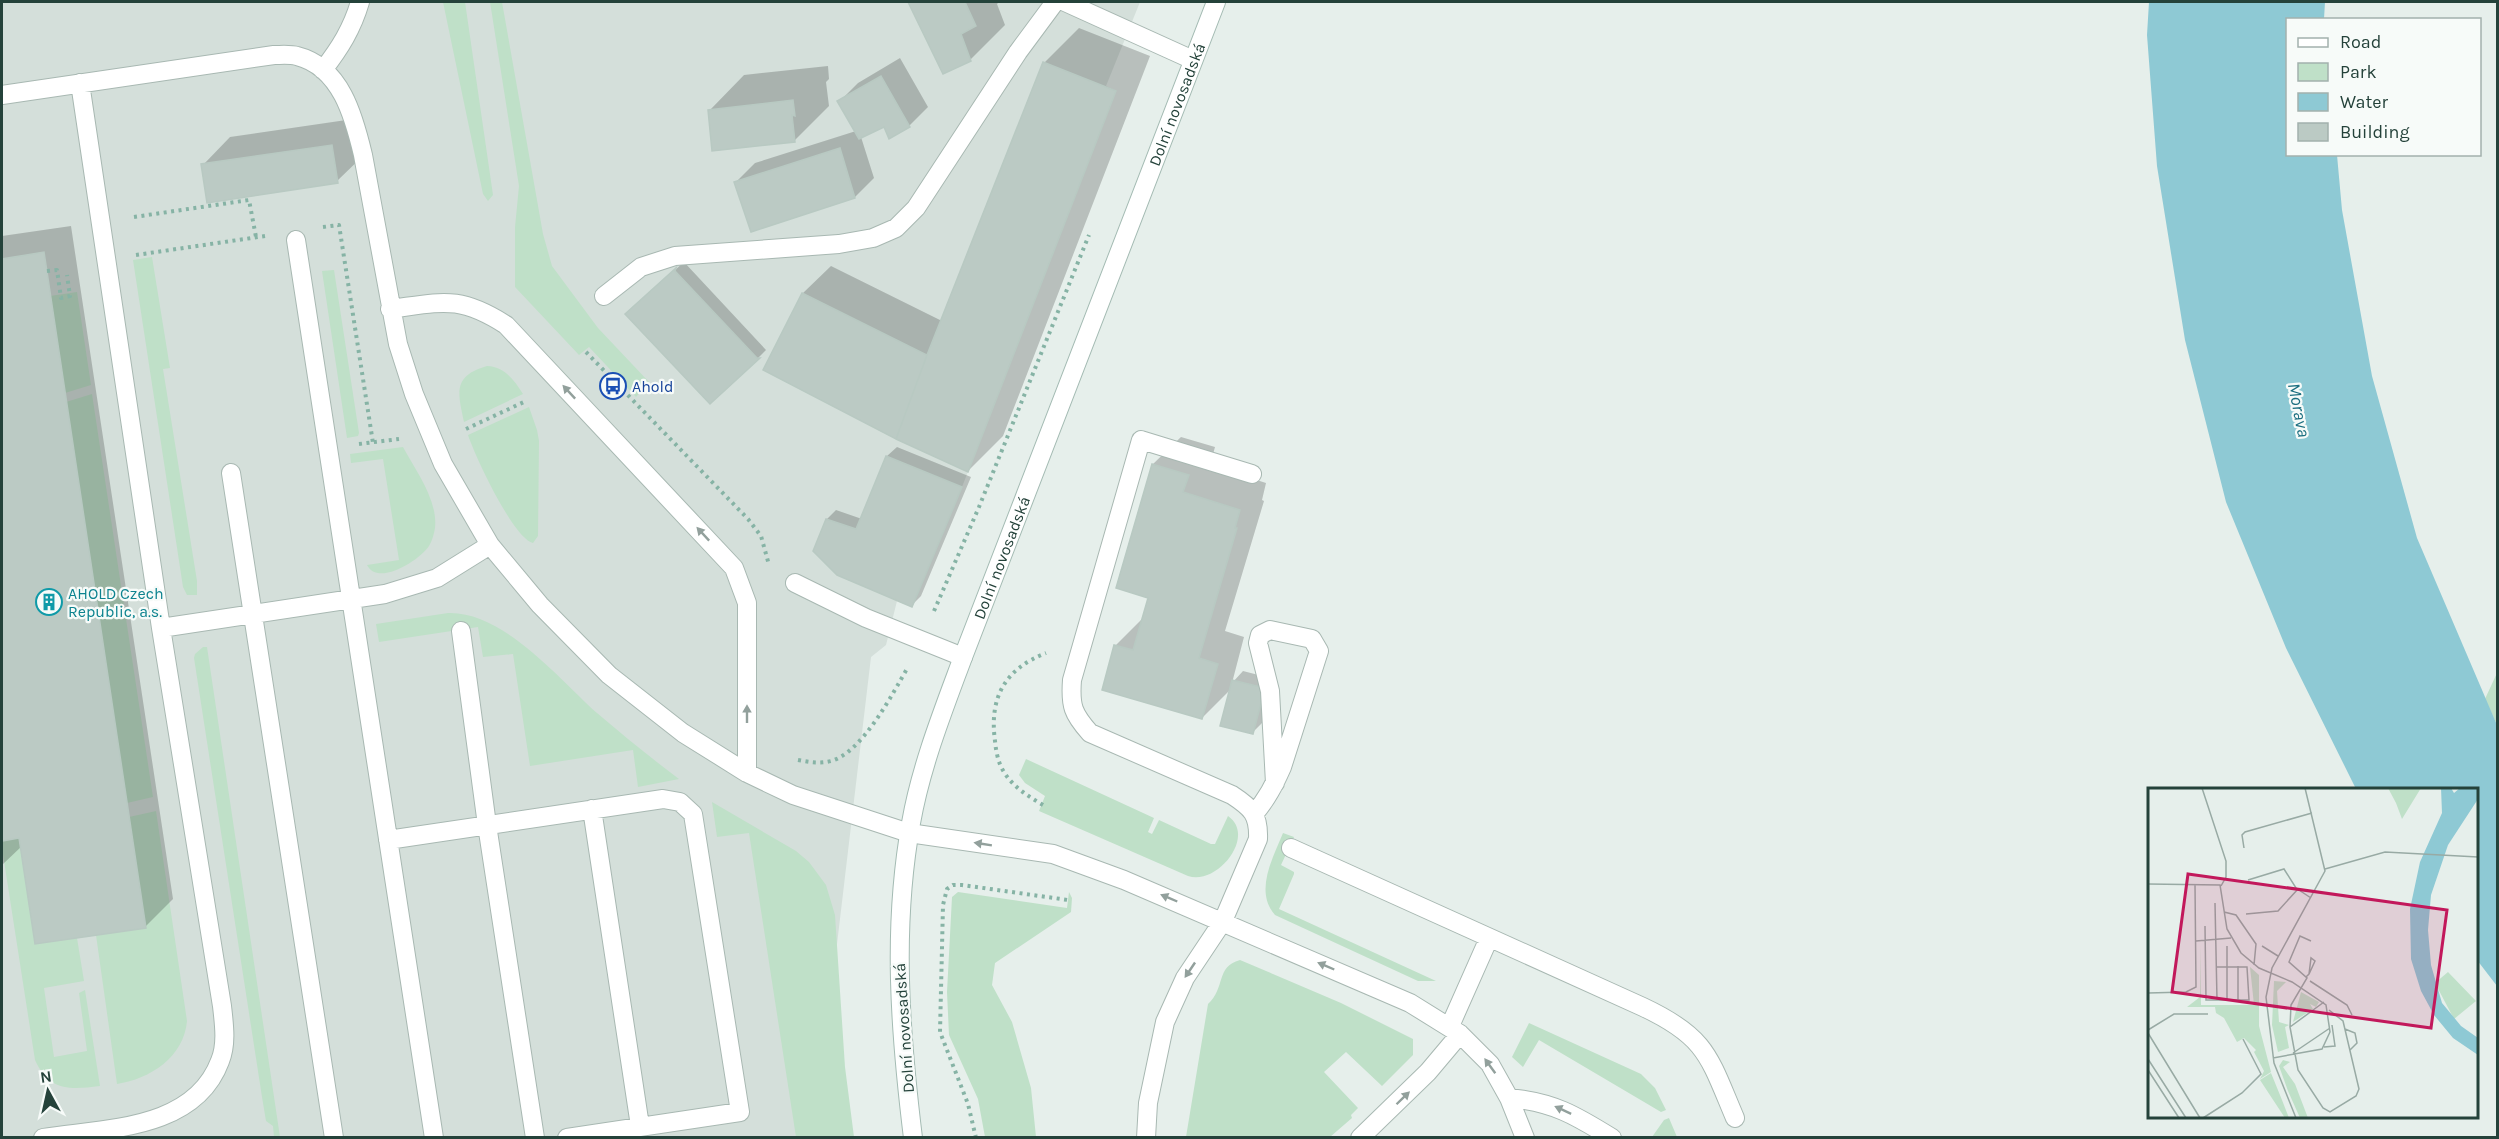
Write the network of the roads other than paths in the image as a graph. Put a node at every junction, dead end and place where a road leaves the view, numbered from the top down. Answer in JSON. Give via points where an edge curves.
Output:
{"nodes":[{"id":1,"x":360,"y":2,"type":"edge"},
{"id":2,"x":1055,"y":2,"type":"edge"},
{"id":3,"x":1065,"y":2,"type":"edge"},
{"id":4,"x":1216,"y":2,"type":"edge"},
{"id":5,"x":1193,"y":60,"type":"junction"},
{"id":6,"x":323,"y":70,"type":"junction"},
{"id":7,"x":80,"y":83,"type":"junction"},
{"id":8,"x":2,"y":95,"type":"edge"},
{"id":9,"x":296,"y":240,"type":"dead end"},
{"id":10,"x":604,"y":296,"type":"dead end"},
{"id":11,"x":390,"y":309,"type":"junction"},
{"id":12,"x":231,"y":473,"type":"dead end"},
{"id":13,"x":1252,"y":474,"type":"dead end"},
{"id":14,"x":490,"y":545,"type":"junction"},
{"id":15,"x":795,"y":583,"type":"dead end"},
{"id":16,"x":351,"y":600,"type":"junction"},
{"id":17,"x":253,"y":614,"type":"junction"},
{"id":18,"x":161,"y":628,"type":"junction"},
{"id":19,"x":461,"y":631,"type":"dead end"},
{"id":20,"x":963,"y":657,"type":"junction"},
{"id":21,"x":747,"y":773,"type":"junction"},
{"id":22,"x":1275,"y":783,"type":"junction"},
{"id":23,"x":592,"y":809,"type":"junction"},
{"id":24,"x":1254,"y":814,"type":"junction"},
{"id":25,"x":487,"y":825,"type":"junction"},
{"id":26,"x":909,"y":833,"type":"junction"},
{"id":27,"x":388,"y":840,"type":"junction"},
{"id":28,"x":1291,"y":848,"type":"dead end"},
{"id":29,"x":1223,"y":921,"type":"junction"},
{"id":30,"x":1489,"y":938,"type":"junction"},
{"id":31,"x":1455,"y":1030,"type":"junction"},
{"id":32,"x":1509,"y":1098,"type":"junction"},
{"id":33,"x":1735,"y":1118,"type":"dead end"},
{"id":34,"x":640,"y":1126,"type":"junction"},
{"id":35,"x":43,"y":1137,"type":"edge"},
{"id":36,"x":334,"y":1137,"type":"edge"},
{"id":37,"x":434,"y":1137,"type":"edge"},
{"id":38,"x":535,"y":1137,"type":"edge"},
{"id":39,"x":567,"y":1137,"type":"edge"},
{"id":40,"x":913,"y":1137,"type":"edge"},
{"id":41,"x":1146,"y":1137,"type":"edge"},
{"id":42,"x":1360,"y":1137,"type":"edge"},
{"id":43,"x":1525,"y":1137,"type":"edge"},
{"id":44,"x":1612,"y":1137,"type":"edge"}],
"edges":[{"from":1,"to":6,"type":"main road","via":[[353,26]]},
{"from":2,"to":10,"type":"main road","via":[[916,208],[896,228],[873,238],[839,244],[675,256],[641,267]]},
{"from":3,"to":5,"type":"main road"},
{"from":4,"to":5,"type":"main road","name":"Dolní novosadská"},
{"from":5,"to":20,"type":"main road","name":"Dolní novosadská"},
{"from":6,"to":7,"type":"main road","via":[[296,56],[274,55]]},
{"from":6,"to":11,"type":"main road","via":[[340,89],[355,124]]},
{"from":7,"to":8,"type":"main road"},
{"from":7,"to":18,"type":"main road"},
{"from":9,"to":16,"type":"main road"},
{"from":11,"to":14,"type":"main road","via":[[404,368],[429,434]]},
{"from":21,"to":11,"type":"main road","one_way":true,"via":[[747,603],[734,568],[507,325],[462,303]]},
{"from":12,"to":17,"type":"main road"},
{"from":13,"to":24,"type":"main road","via":[[1140,440],[1072,680],[1071,700],[1077,719],[1090,733],[1232,795]]},
{"from":14,"to":16,"type":"main road","via":[[436,578]]},
{"from":14,"to":21,"type":"main road","via":[[540,605],[609,675],[683,733]]},
{"from":15,"to":20,"type":"main road","via":[[835,604]]},
{"from":16,"to":17,"type":"main road"},
{"from":16,"to":27,"type":"main road"},
{"from":17,"to":18,"type":"main road"},
{"from":17,"to":36,"type":"main road"},
{"from":18,"to":35,"type":"main road","via":[[222,1006],[225,1037],[220,1061],[190,1102],[169,1115]]},
{"from":19,"to":25,"type":"main road"},
{"from":20,"to":26,"type":"main road","name":"Dolní novosadská","via":[[921,778]]},
{"from":21,"to":26,"type":"main road","via":[[803,799]]},
{"from":22,"to":22,"type":"main road","via":[[1319,651],[1312,639],[1269,630],[1260,635],[1258,643],[1270,691]]},
{"from":22,"to":24,"type":"main road"},
{"from":23,"to":25,"type":"main road"},
{"from":23,"to":34,"type":"main road"},
{"from":23,"to":34,"type":"main road","via":[[663,799],[680,802],[693,814],[704,871],[740,1112]]},
{"from":24,"to":29,"type":"main road","via":[[1259,825],[1258,839]]},
{"from":25,"to":27,"type":"main road"},
{"from":25,"to":38,"type":"main road"},
{"from":29,"to":26,"type":"main road","one_way":true,"via":[[1053,854]]},
{"from":26,"to":40,"type":"main road","name":"Dolní novosadská","via":[[901,898],[899,1002]]},
{"from":27,"to":37,"type":"main road"},
{"from":28,"to":30,"type":"main road"},
{"from":31,"to":29,"type":"main road","one_way":true,"via":[[1410,1003]]},
{"from":29,"to":41,"type":"main road","one_way":true,"via":[[1185,978],[1165,1022],[1148,1103]]},
{"from":30,"to":31,"type":"main road"},
{"from":30,"to":33,"type":"main road","via":[[1681,1027],[1703,1048]]},
{"from":32,"to":31,"type":"main road","one_way":true,"via":[[1490,1064]]},
{"from":42,"to":31,"type":"main road","one_way":true,"via":[[1428,1072]]},
{"from":32,"to":43,"type":"main road"},
{"from":44,"to":32,"type":"main road","one_way":true,"via":[[1559,1108],[1536,1100]]},
{"from":34,"to":39,"type":"main road"}]}
